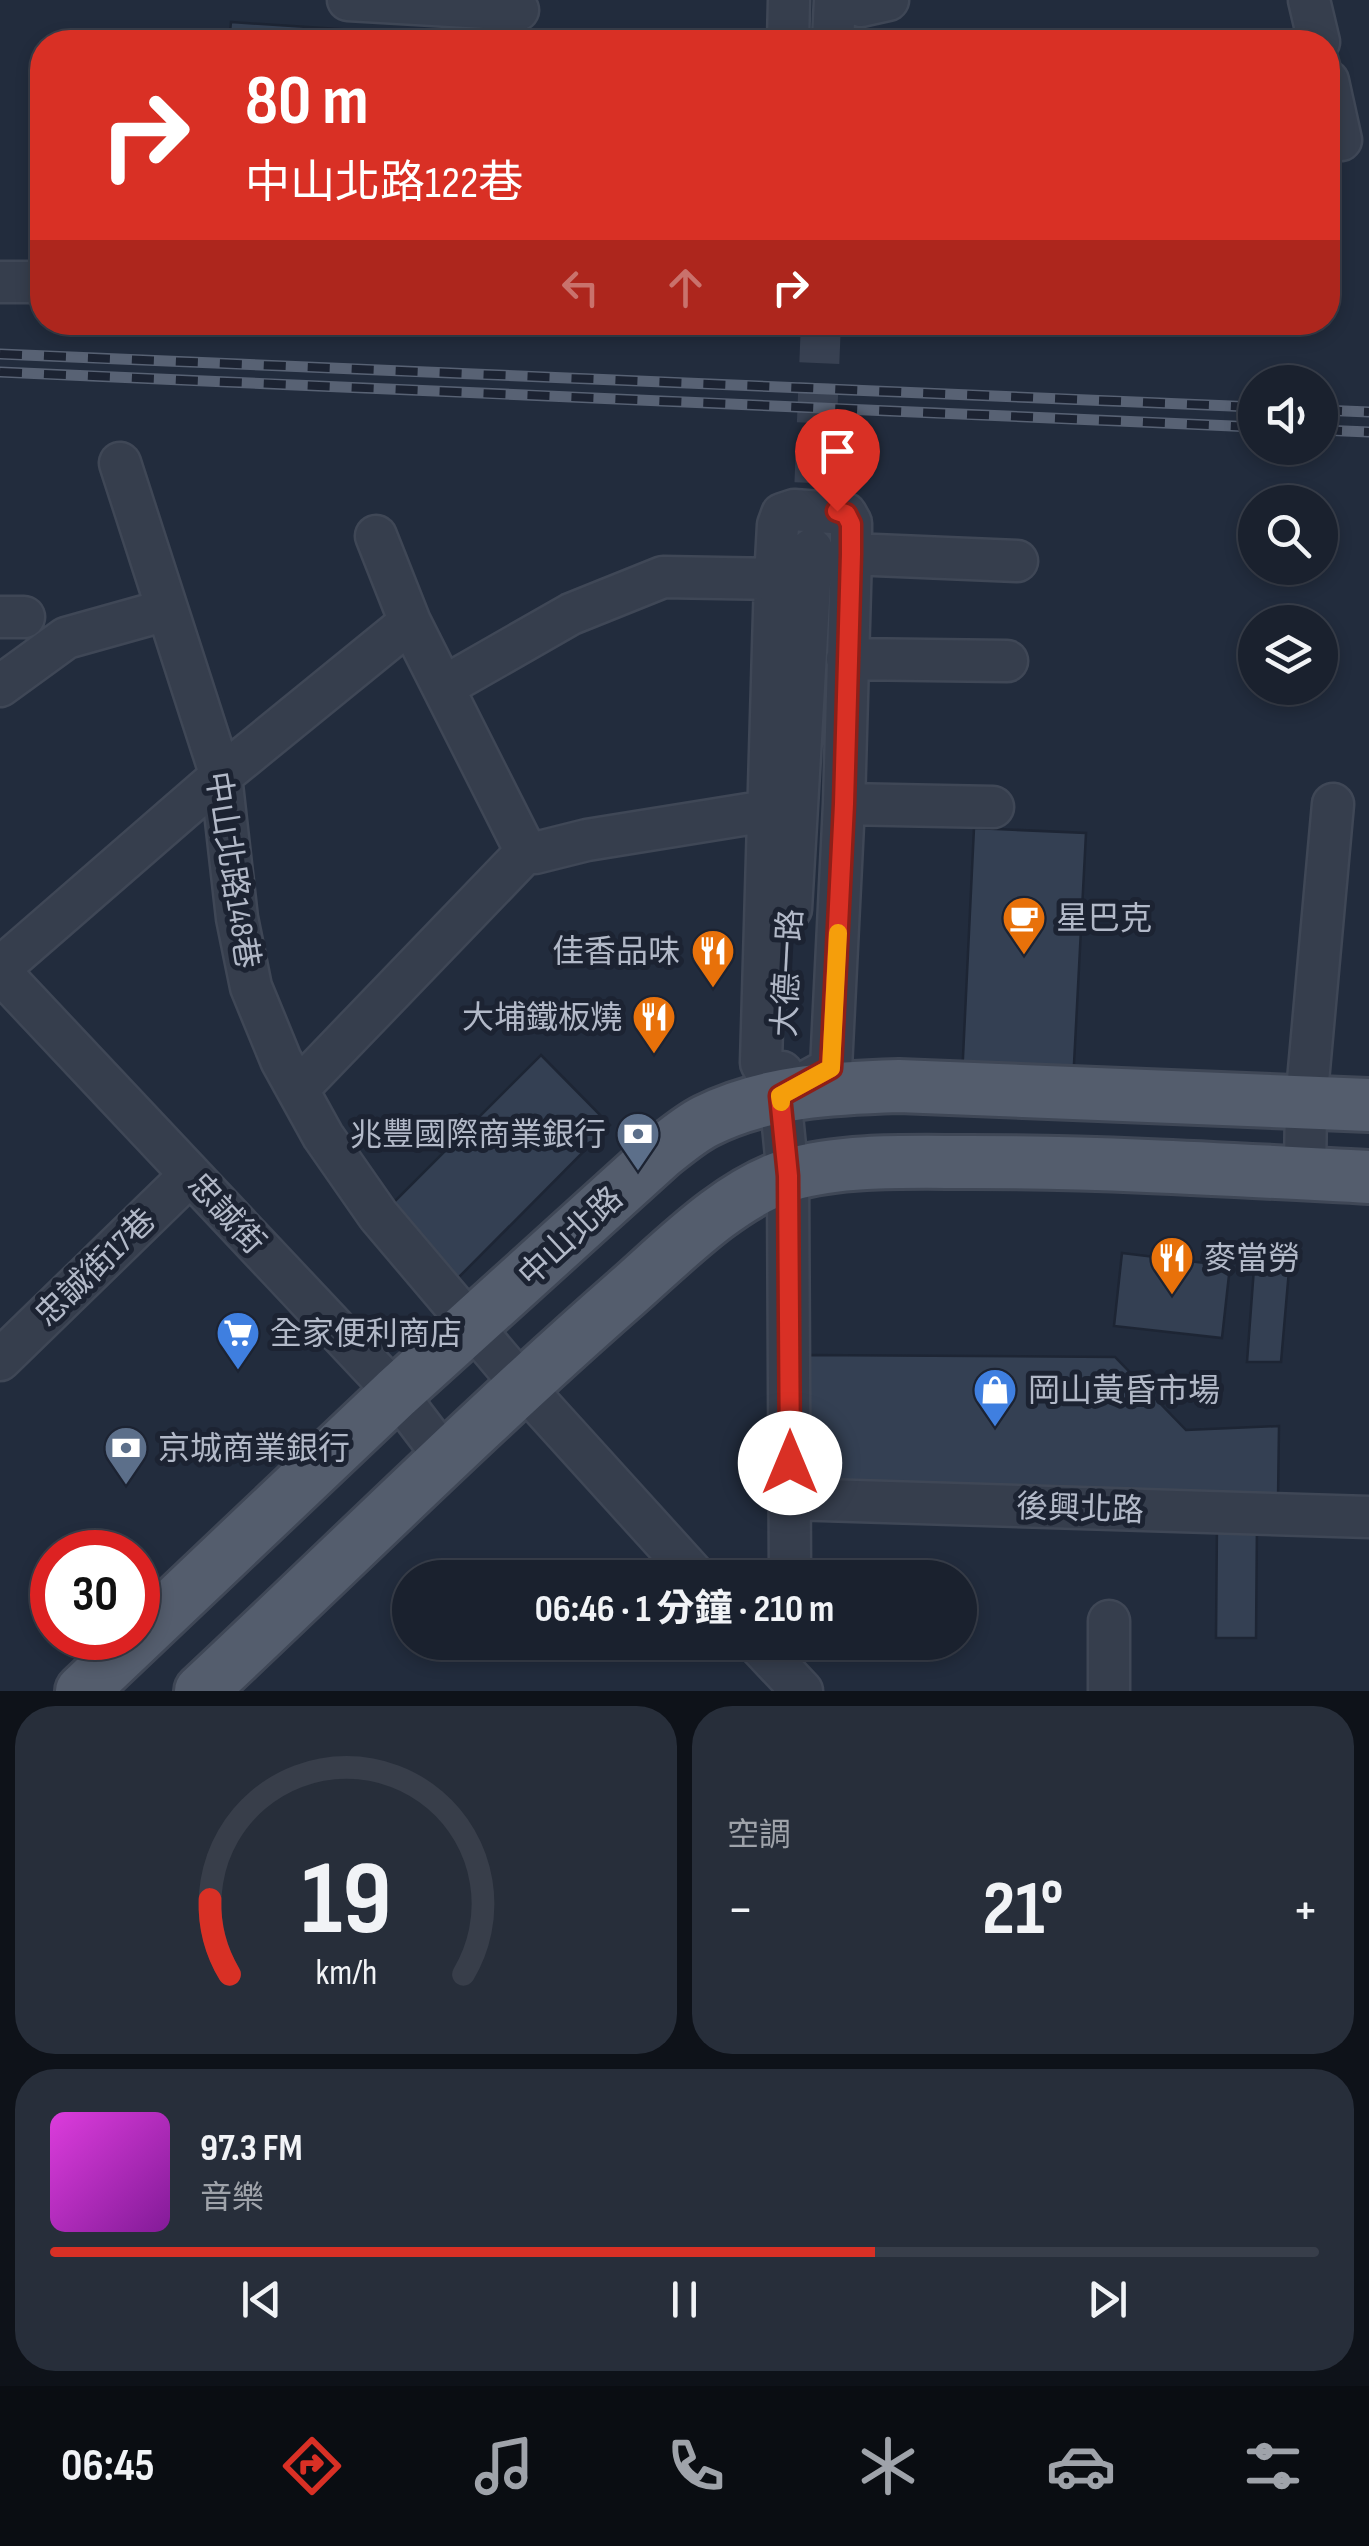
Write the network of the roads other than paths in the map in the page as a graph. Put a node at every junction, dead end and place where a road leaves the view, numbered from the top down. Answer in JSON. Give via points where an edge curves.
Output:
{"nodes":[{"id":1,"x":348,"y":0,"type":"edge"},
{"id":2,"x":790,"y":0,"type":"edge"},
{"id":3,"x":1309,"y":0,"type":"edge"},
{"id":4,"x":861,"y":10,"type":"edge"},
{"id":5,"x":517,"y":18,"type":"edge"},
{"id":6,"x":789,"y":30,"type":"edge"},
{"id":7,"x":844,"y":30,"type":"edge"},
{"id":8,"x":1316,"y":30,"type":"edge"},
{"id":9,"x":1340,"y":135,"type":"edge"},
{"id":10,"x":1341,"y":140,"type":"dead end"},
{"id":11,"x":0,"y":282,"type":"edge"},
{"id":12,"x":30,"y":282,"type":"edge"},
{"id":13,"x":120,"y":464,"type":"dead end"},
{"id":14,"x":812,"y":530,"type":"junction"},
{"id":15,"x":376,"y":536,"type":"dead end"},
{"id":16,"x":851,"y":554,"type":"junction"},
{"id":17,"x":1017,"y":561,"type":"dead end"},
{"id":18,"x":775,"y":578,"type":"junction"},
{"id":19,"x":166,"y":610,"type":"junction"},
{"id":20,"x":31,"y":622,"type":"edge"},
{"id":21,"x":410,"y":622,"type":"junction"},
{"id":22,"x":847,"y":660,"type":"junction"},
{"id":23,"x":1007,"y":661,"type":"dead end"},
{"id":24,"x":0,"y":686,"type":"edge"},
{"id":25,"x":445,"y":686,"type":"junction"},
{"id":26,"x":221,"y":776,"type":"junction"},
{"id":27,"x":844,"y":804,"type":"junction"},
{"id":28,"x":1333,"y":804,"type":"dead end"},
{"id":29,"x":993,"y":807,"type":"dead end"},
{"id":30,"x":767,"y":811,"type":"junction"},
{"id":31,"x":526,"y":852,"type":"junction"},
{"id":32,"x":0,"y":970,"type":"edge"},
{"id":33,"x":298,"y":1089,"type":"junction"},
{"id":34,"x":780,"y":1096,"type":"junction"},
{"id":35,"x":1306,"y":1103,"type":"junction"},
{"id":36,"x":1369,"y":1106,"type":"edge"},
{"id":37,"x":190,"y":1174,"type":"junction"},
{"id":38,"x":1305,"y":1174,"type":"junction"},
{"id":39,"x":788,"y":1176,"type":"junction"},
{"id":40,"x":1369,"y":1177,"type":"edge"},
{"id":41,"x":472,"y":1327,"type":"junction"},
{"id":42,"x":0,"y":1360,"type":"edge"},
{"id":43,"x":522,"y":1385,"type":"junction"},
{"id":44,"x":396,"y":1393,"type":"junction"},
{"id":45,"x":447,"y":1460,"type":"junction"},
{"id":46,"x":790,"y":1499,"type":"junction"},
{"id":47,"x":1369,"y":1517,"type":"edge"},
{"id":48,"x":681,"y":1560,"type":"edge"},
{"id":49,"x":790,"y":1560,"type":"edge"},
{"id":50,"x":1109,"y":1621,"type":"dead end"},
{"id":51,"x":82,"y":1691,"type":"edge"},
{"id":52,"x":201,"y":1691,"type":"edge"},
{"id":53,"x":1109,"y":1691,"type":"edge"}],
"edges":[{"from":1,"to":5,"type":"street"},
{"from":2,"to":6,"type":"street"},
{"from":3,"to":8,"type":"street"},
{"from":4,"to":7,"type":"street"},
{"from":9,"to":10,"type":"street"},
{"from":11,"to":12,"type":"street"},
{"from":13,"to":19,"type":"street","name":"中山北路148巷"},
{"from":14,"to":16,"type":"street","via":[[846,514]]},
{"from":14,"to":18,"type":"street","via":[[794,510],[782,514]]},
{"from":14,"to":34,"type":"street","name":"大德一路"},
{"from":15,"to":21,"type":"street"},
{"from":16,"to":17,"type":"street"},
{"from":16,"to":22,"type":"street"},
{"from":18,"to":25,"type":"street","via":[[662,577],[572,614]]},
{"from":18,"to":30,"type":"street"},
{"from":19,"to":20,"type":"street"},
{"from":19,"to":26,"type":"street","name":"中山北路148巷"},
{"from":20,"to":24,"type":"street"},
{"from":21,"to":25,"type":"street"},
{"from":21,"to":26,"type":"street"},
{"from":22,"to":23,"type":"street"},
{"from":22,"to":27,"type":"street"},
{"from":25,"to":31,"type":"street"},
{"from":26,"to":32,"type":"street"},
{"from":26,"to":33,"type":"street","name":"中山北路148巷","via":[[252,987]]},
{"from":27,"to":29,"type":"street"},
{"from":27,"to":34,"type":"street","via":[[831,1068]]},
{"from":28,"to":35,"type":"street"},
{"from":30,"to":31,"type":"street"},
{"from":30,"to":34,"type":"street","via":[[761,1063]]},
{"from":31,"to":33,"type":"street"},
{"from":32,"to":37,"type":"street","name":"忠誠街"},
{"from":33,"to":41,"type":"street","name":"中山北路148巷","via":[[378,1215]]},
{"from":34,"to":35,"type":"main road","name":"中山北路","via":[[899,1086]]},
{"from":34,"to":39,"type":"street","name":"大德一路"},
{"from":34,"to":41,"type":"main road","name":"中山北路","via":[[706,1121],[661,1153]]},
{"from":35,"to":36,"type":"main road","name":"中山北路"},
{"from":35,"to":38,"type":"street"},
{"from":37,"to":42,"type":"street","name":"忠誠街17巷"},
{"from":37,"to":44,"type":"street","name":"忠誠街"},
{"from":38,"to":39,"type":"main road","via":[[923,1162]]},
{"from":38,"to":40,"type":"main road"},
{"from":39,"to":43,"type":"main road","via":[[706,1224]]},
{"from":39,"to":46,"type":"street","name":"大德一路"},
{"from":41,"to":43,"type":"street","name":"中山北路148巷"},
{"from":41,"to":44,"type":"main road","name":"中山北路"},
{"from":43,"to":45,"type":"main road"},
{"from":43,"to":48,"type":"street","name":"中山北路148巷"},
{"from":44,"to":45,"type":"street","name":"忠誠街"},
{"from":44,"to":51,"type":"main road","name":"中山北路"},
{"from":45,"to":52,"type":"main road"},
{"from":46,"to":47,"type":"street","name":"後興北路"},
{"from":46,"to":49,"type":"street","name":"大德一路"},
{"from":50,"to":53,"type":"street"}]}
